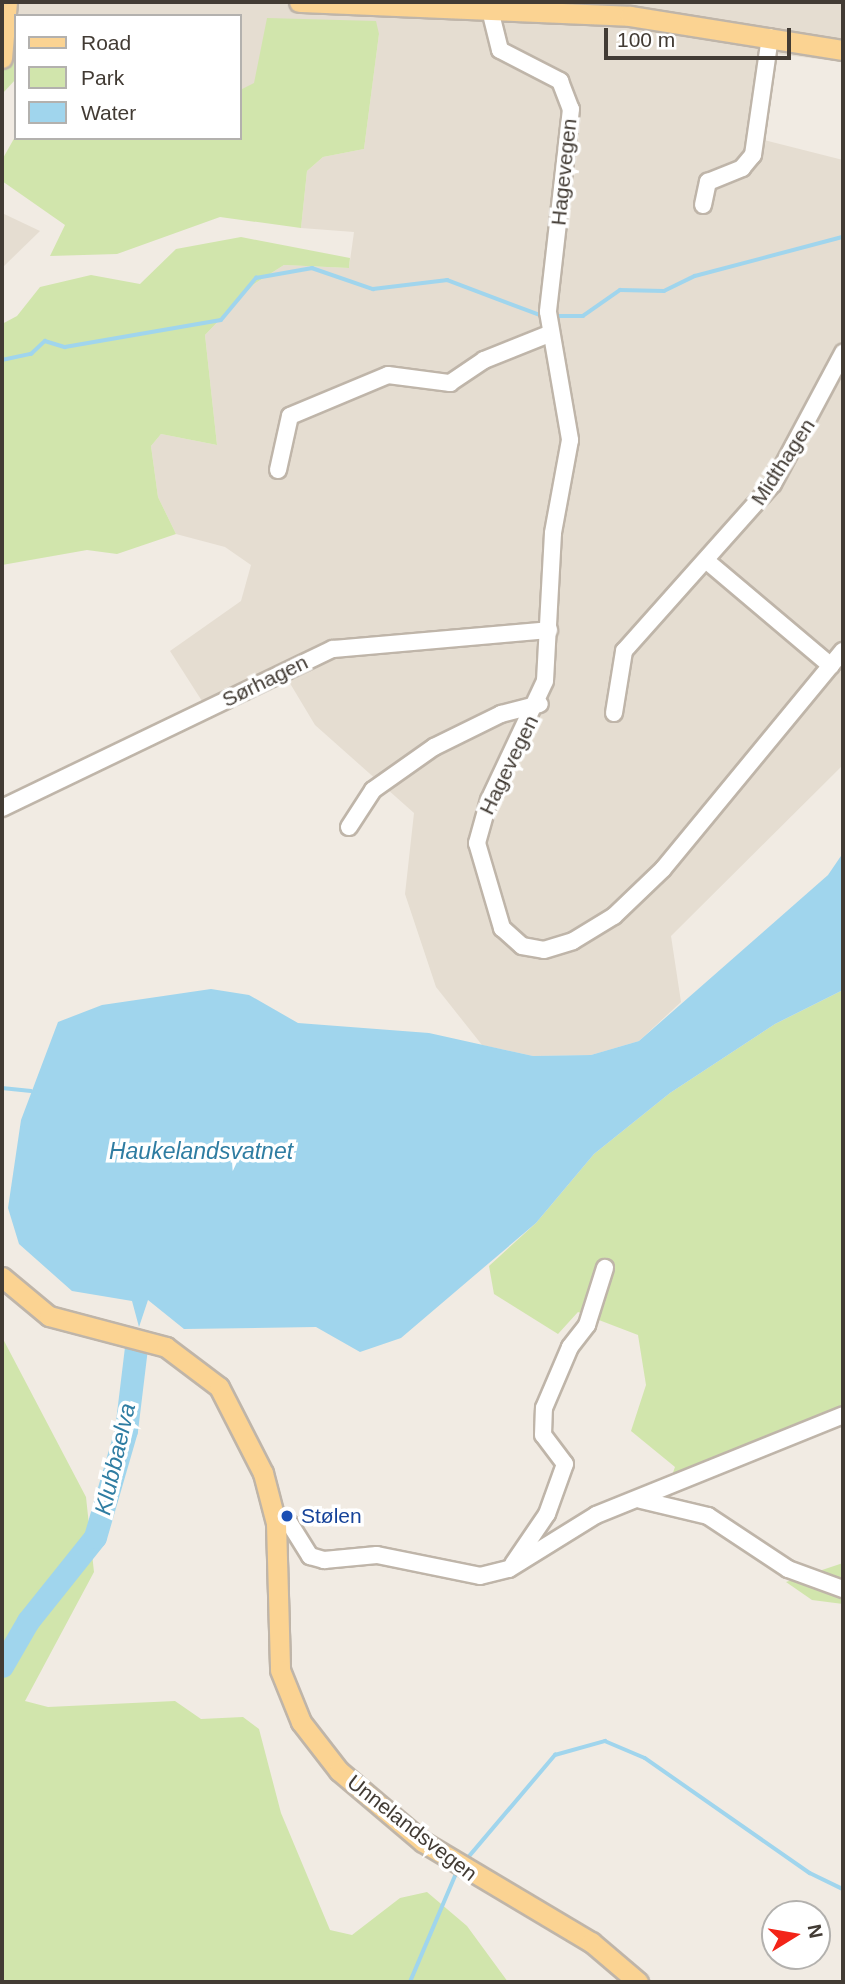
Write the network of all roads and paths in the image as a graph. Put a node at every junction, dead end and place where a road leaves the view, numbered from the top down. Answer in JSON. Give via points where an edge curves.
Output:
{"nodes":[{"id":1,"x":7,"y":2,"type":"edge"},
{"id":2,"x":299,"y":2,"type":"edge"},
{"id":3,"x":490,"y":10,"type":"junction"},
{"id":4,"x":770,"y":37,"type":"junction"},
{"id":5,"x":843,"y":50,"type":"edge"},
{"id":6,"x":2,"y":58,"type":"edge"},
{"id":7,"x":703,"y":205,"type":"dead end"},
{"id":8,"x":549,"y":323,"type":"junction"},
{"id":9,"x":843,"y":353,"type":"edge"},
{"id":10,"x":278,"y":470,"type":"dead end"},
{"id":11,"x":708,"y":562,"type":"junction"},
{"id":12,"x":549,"y":631,"type":"junction"},
{"id":13,"x":843,"y":650,"type":"edge"},
{"id":14,"x":831,"y":666,"type":"junction"},
{"id":15,"x":540,"y":704,"type":"junction"},
{"id":16,"x":614,"y":713,"type":"dead end"},
{"id":17,"x":2,"y":808,"type":"edge"},
{"id":18,"x":349,"y":827,"type":"dead end"},
{"id":19,"x":606,"y":1268,"type":"dead end"},
{"id":20,"x":2,"y":1277,"type":"edge"},
{"id":21,"x":843,"y":1415,"type":"edge"},
{"id":22,"x":635,"y":1499,"type":"junction"},
{"id":23,"x":276,"y":1523,"type":"junction"},
{"id":24,"x":509,"y":1569,"type":"junction"},
{"id":25,"x":843,"y":1589,"type":"edge"},
{"id":26,"x":638,"y":1982,"type":"edge"}],
"edges":[{"from":1,"to":6,"type":"main road"},
{"from":2,"to":3,"type":"main road"},
{"from":3,"to":4,"type":"main road","via":[[652,18]]},
{"from":3,"to":8,"type":"street","name":"Hagevegen","via":[[500,50],[560,81],[571,109]]},
{"from":4,"to":5,"type":"main road"},
{"from":4,"to":7,"type":"street","via":[[753,155],[742,168],[708,182]]},
{"from":8,"to":10,"type":"street","via":[[450,383],[388,375],[290,416]]},
{"from":8,"to":12,"type":"street","name":"Hagevegen","via":[[570,440],[553,533]]},
{"from":9,"to":11,"type":"street","name":"Midthagen","via":[[791,458]]},
{"from":11,"to":14,"type":"street"},
{"from":11,"to":16,"type":"street","name":"Midthagen","via":[[624,651]]},
{"from":12,"to":15,"type":"street","name":"Hagevegen"},
{"from":12,"to":17,"type":"street","name":"Sørhagen","via":[[333,649]]},
{"from":13,"to":14,"type":"street","name":"Hagevegen"},
{"from":14,"to":15,"type":"street","name":"Hagevegen","via":[[636,897],[590,932],[544,950],[522,946],[502,928],[477,843],[493,791]]},
{"from":15,"to":18,"type":"street","via":[[500,714],[434,747],[373,790]]},
{"from":19,"to":24,"type":"street","via":[[587,1325],[570,1348],[544,1408],[543,1434],[565,1465],[547,1514]]},
{"from":20,"to":23,"type":"main road","name":"Unnelandsvegen","via":[[65,1324],[166,1347],[202,1369],[240,1421]]},
{"from":21,"to":22,"type":"street"},
{"from":22,"to":24,"type":"street","via":[[596,1515]]},
{"from":22,"to":25,"type":"street","via":[[708,1516],[788,1569]]},
{"from":23,"to":24,"type":"street","via":[[290,1524],[310,1556],[324,1560],[377,1555],[480,1576]]},
{"from":23,"to":26,"type":"main road","name":"Unnelandsvegen","via":[[280,1670],[301,1721],[339,1772],[434,1850],[591,1942]]}]}
